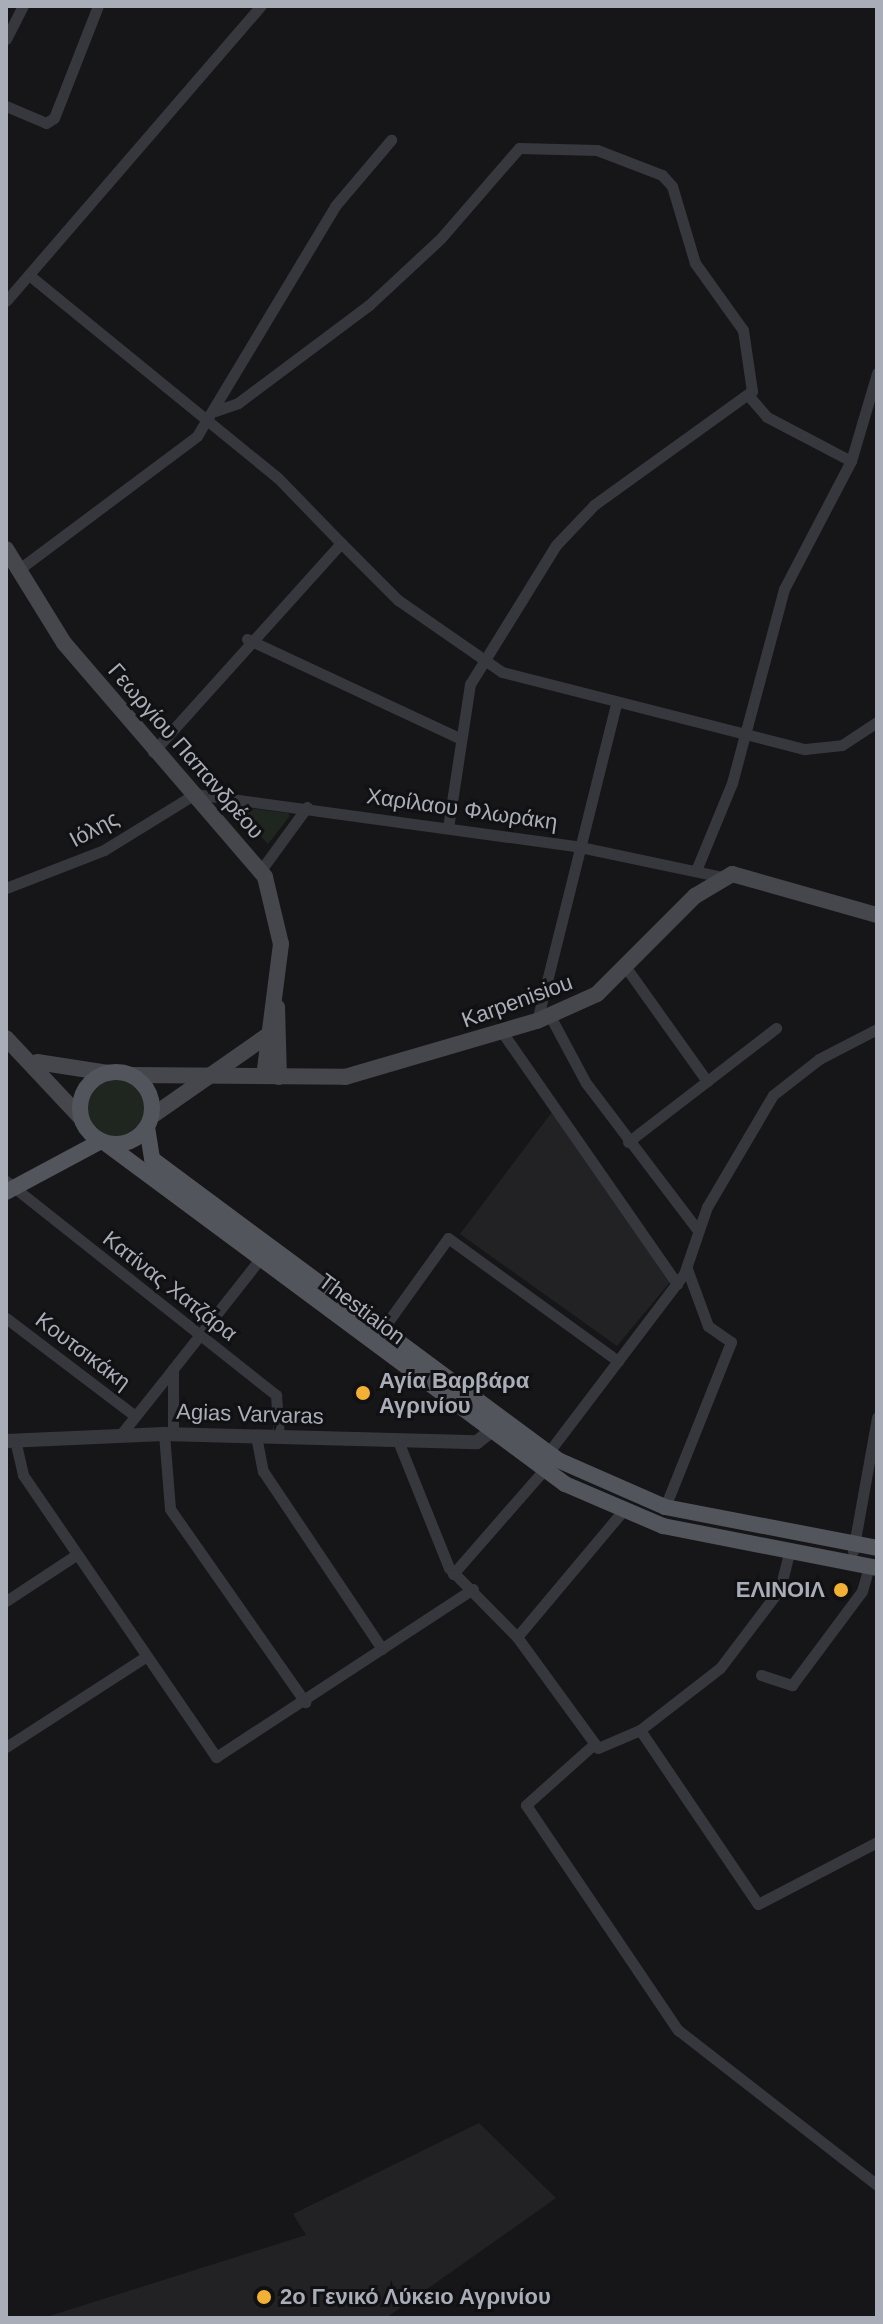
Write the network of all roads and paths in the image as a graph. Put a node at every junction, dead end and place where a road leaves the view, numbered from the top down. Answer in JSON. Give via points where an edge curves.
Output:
{"nodes":[{"id":1,"x":23,"y":6,"type":"edge"},
{"id":2,"x":98,"y":6,"type":"edge"},
{"id":3,"x":261,"y":6,"type":"edge"},
{"id":4,"x":6,"y":39,"type":"edge"},
{"id":5,"x":6,"y":106,"type":"edge"},
{"id":6,"x":391,"y":140,"type":"dead end"},
{"id":7,"x":29,"y":275,"type":"junction"},
{"id":8,"x":6,"y":301,"type":"edge"},
{"id":9,"x":877,"y":373,"type":"edge"},
{"id":10,"x":748,"y":395,"type":"junction"},
{"id":11,"x":212,"y":416,"type":"junction"},
{"id":12,"x":851,"y":461,"type":"junction"},
{"id":13,"x":341,"y":543,"type":"junction"},
{"id":14,"x":6,"y":549,"type":"edge"},
{"id":15,"x":18,"y":570,"type":"junction"},
{"id":16,"x":247,"y":639,"type":"junction"},
{"id":17,"x":479,"y":662,"type":"junction"},
{"id":18,"x":616,"y":705,"type":"junction"},
{"id":19,"x":877,"y":722,"type":"edge"},
{"id":20,"x":745,"y":734,"type":"junction"},
{"id":21,"x":459,"y":738,"type":"junction"},
{"id":22,"x":153,"y":752,"type":"junction"},
{"id":23,"x":195,"y":794,"type":"junction"},
{"id":24,"x":307,"y":807,"type":"junction"},
{"id":25,"x":448,"y":827,"type":"junction"},
{"id":26,"x":580,"y":847,"type":"junction"},
{"id":27,"x":697,"y":868,"type":"junction"},
{"id":28,"x":261,"y":870,"type":"junction"},
{"id":29,"x":722,"y":877,"type":"junction"},
{"id":30,"x":6,"y":888,"type":"edge"},
{"id":31,"x":877,"y":915,"type":"edge"},
{"id":32,"x":627,"y":969,"type":"junction"},
{"id":33,"x":275,"y":999,"type":"junction"},
{"id":34,"x":543,"y":1019,"type":"junction"},
{"id":35,"x":776,"y":1028,"type":"dead end"},
{"id":36,"x":877,"y":1029,"type":"edge"},
{"id":37,"x":502,"y":1032,"type":"junction"},
{"id":38,"x":268,"y":1035,"type":"junction"},
{"id":39,"x":6,"y":1038,"type":"edge"},
{"id":40,"x":32,"y":1061,"type":"junction"},
{"id":41,"x":108,"y":1073,"type":"junction"},
{"id":42,"x":131,"y":1075,"type":"junction"},
{"id":43,"x":217,"y":1077,"type":"junction"},
{"id":44,"x":272,"y":1077,"type":"junction"},
{"id":45,"x":707,"y":1081,"type":"junction"},
{"id":46,"x":149,"y":1121,"type":"junction"},
{"id":47,"x":84,"y":1123,"type":"junction"},
{"id":48,"x":102,"y":1142,"type":"junction"},
{"id":49,"x":628,"y":1142,"type":"junction"},
{"id":50,"x":72,"y":1152,"type":"junction"},
{"id":51,"x":8,"y":1187,"type":"edge"},
{"id":52,"x":697,"y":1229,"type":"junction"},
{"id":53,"x":260,"y":1259,"type":"junction"},
{"id":54,"x":687,"y":1269,"type":"junction"},
{"id":55,"x":677,"y":1284,"type":"junction"},
{"id":56,"x":6,"y":1318,"type":"edge"},
{"id":57,"x":382,"y":1330,"type":"junction"},
{"id":58,"x":199,"y":1335,"type":"junction"},
{"id":59,"x":618,"y":1361,"type":"junction"},
{"id":60,"x":173,"y":1369,"type":"junction"},
{"id":61,"x":135,"y":1416,"type":"junction"},
{"id":62,"x":877,"y":1417,"type":"edge"},
{"id":63,"x":503,"y":1421,"type":"junction"},
{"id":64,"x":122,"y":1433,"type":"junction"},
{"id":65,"x":168,"y":1434,"type":"junction"},
{"id":66,"x":491,"y":1435,"type":"junction"},
{"id":67,"x":256,"y":1436,"type":"junction"},
{"id":68,"x":279,"y":1437,"type":"junction"},
{"id":69,"x":11,"y":1440,"type":"edge"},
{"id":70,"x":398,"y":1441,"type":"junction"},
{"id":71,"x":548,"y":1453,"type":"junction"},
{"id":72,"x":543,"y":1471,"type":"junction"},
{"id":73,"x":665,"y":1507,"type":"junction"},
{"id":74,"x":622,"y":1512,"type":"junction"},
{"id":75,"x":854,"y":1544,"type":"junction"},
{"id":76,"x":877,"y":1548,"type":"edge"},
{"id":77,"x":789,"y":1552,"type":"junction"},
{"id":78,"x":76,"y":1555,"type":"junction"},
{"id":79,"x":850,"y":1563,"type":"junction"},
{"id":80,"x":873,"y":1567,"type":"edge"},
{"id":81,"x":453,"y":1574,"type":"junction"},
{"id":82,"x":473,"y":1589,"type":"junction"},
{"id":83,"x":6,"y":1601,"type":"edge"},
{"id":84,"x":517,"y":1637,"type":"junction"},
{"id":85,"x":382,"y":1649,"type":"junction"},
{"id":86,"x":145,"y":1657,"type":"junction"},
{"id":87,"x":761,"y":1675,"type":"dead end"},
{"id":88,"x":305,"y":1702,"type":"junction"},
{"id":89,"x":640,"y":1730,"type":"junction"},
{"id":90,"x":593,"y":1745,"type":"junction"},
{"id":91,"x":6,"y":1747,"type":"edge"},
{"id":92,"x":877,"y":1842,"type":"edge"},
{"id":93,"x":877,"y":2185,"type":"edge"}],
"edges":[{"from":1,"to":4,"type":"street"},
{"from":2,"to":5,"type":"street","via":[[54,118],[46,123]]},
{"from":3,"to":7,"type":"street"},
{"from":6,"to":11,"type":"street","via":[[335,206]]},
{"from":7,"to":8,"type":"street"},
{"from":7,"to":11,"type":"street"},
{"from":9,"to":12,"type":"street"},
{"from":10,"to":11,"type":"street","via":[[753,376],[743,330],[695,263],[667,180],[597,150],[541,143],[510,153],[441,238],[369,305],[238,403]]},
{"from":10,"to":12,"type":"street","via":[[767,417]]},
{"from":10,"to":17,"type":"street","via":[[569,529]]},
{"from":11,"to":13,"type":"street"},
{"from":11,"to":15,"type":"street","via":[[176,456]]},
{"from":12,"to":20,"type":"street","via":[[784,589]]},
{"from":13,"to":16,"type":"street"},
{"from":13,"to":17,"type":"street","via":[[398,600]]},
{"from":14,"to":15,"type":"main road","name":"Γεωργίου Παπανδρέου"},
{"from":15,"to":22,"type":"main road","name":"Γεωργίου Παπανδρέου","via":[[64,643]]},
{"from":16,"to":21,"type":"street"},
{"from":16,"to":22,"type":"street","via":[[195,711]]},
{"from":17,"to":18,"type":"street"},
{"from":17,"to":21,"type":"street"},
{"from":18,"to":20,"type":"street"},
{"from":18,"to":26,"type":"street"},
{"from":19,"to":20,"type":"street","via":[[826,751]]},
{"from":20,"to":27,"type":"street"},
{"from":21,"to":25,"type":"street"},
{"from":22,"to":23,"type":"main road","name":"Γεωργίου Παπανδρέου"},
{"from":23,"to":24,"type":"street","name":"Χαρίλαου Φλωράκη"},
{"from":23,"to":28,"type":"main road","name":"Γεωργίου Παπανδρέου"},
{"from":23,"to":30,"type":"street","name":"Ιόλης","via":[[104,850]]},
{"from":24,"to":25,"type":"street","name":"Χαρίλαου Φλωράκη"},
{"from":24,"to":28,"type":"street"},
{"from":25,"to":26,"type":"street","name":"Χαρίλαου Φλωράκη"},
{"from":26,"to":27,"type":"street","name":"Χαρίλαου Φλωράκη"},
{"from":26,"to":34,"type":"street"},
{"from":27,"to":29,"type":"street","name":"Χαρίλαου Φλωράκη"},
{"from":28,"to":33,"type":"main road","name":"Γεωργίου Παπανδρέου","via":[[280,922]]},
{"from":29,"to":31,"type":"main road","via":[[758,877]]},
{"from":29,"to":32,"type":"main road","name":"Karpenisiou"},
{"from":32,"to":34,"type":"main road","name":"Karpenisiou"},
{"from":32,"to":45,"type":"street"},
{"from":33,"to":38,"type":"main road"},
{"from":33,"to":44,"type":"main road"},
{"from":34,"to":37,"type":"main road","name":"Karpenisiou"},
{"from":34,"to":49,"type":"street"},
{"from":35,"to":45,"type":"street"},
{"from":36,"to":52,"type":"street","via":[[819,1059],[773,1095]]},
{"from":37,"to":44,"type":"main road","name":"Karpenisiou","via":[[365,1073]]},
{"from":37,"to":55,"type":"street"},
{"from":38,"to":43,"type":"main road"},
{"from":38,"to":44,"type":"main road"},
{"from":39,"to":40,"type":"main road"},
{"from":40,"to":41,"type":"main road"},
{"from":40,"to":47,"type":"main road"},
{"from":41,"to":42,"type":"main road"},
{"from":41,"to":47,"type":"main road","via":[[88,1085]]},
{"from":42,"to":43,"type":"main road","name":"Karpenisiou"},
{"from":42,"to":46,"type":"main road","via":[[148,1092]]},
{"from":43,"to":44,"type":"main road","name":"Karpenisiou"},
{"from":43,"to":46,"type":"main road"},
{"from":45,"to":49,"type":"street"},
{"from":46,"to":48,"type":"main road","via":[[129,1142]]},
{"from":46,"to":57,"type":"main road","name":"Thestiaion","via":[[152,1159]]},
{"from":47,"to":48,"type":"main road"},
{"from":47,"to":50,"type":"main road"},
{"from":48,"to":50,"type":"main road"},
{"from":48,"to":53,"type":"main road","name":"Thestiaion"},
{"from":49,"to":52,"type":"street"},
{"from":50,"to":51,"type":"main road"},
{"from":51,"to":58,"type":"street","name":"Κατίνας Χατζάρα"},
{"from":52,"to":54,"type":"street"},
{"from":53,"to":58,"type":"street"},
{"from":53,"to":66,"type":"main road","name":"Thestiaion"},
{"from":54,"to":55,"type":"street"},
{"from":54,"to":73,"type":"street","via":[[708,1326],[731,1342]]},
{"from":55,"to":59,"type":"street"},
{"from":56,"to":61,"type":"street","name":"Κουτσικάκη"},
{"from":57,"to":59,"type":"street","via":[[448,1238]]},
{"from":57,"to":63,"type":"main road","name":"Thestiaion"},
{"from":58,"to":60,"type":"street"},
{"from":58,"to":68,"type":"street","name":"Κατίνας Χατζάρα","via":[[276,1395]]},
{"from":59,"to":71,"type":"street"},
{"from":60,"to":61,"type":"street"},
{"from":60,"to":65,"type":"street"},
{"from":61,"to":64,"type":"street"},
{"from":62,"to":75,"type":"street"},
{"from":63,"to":66,"type":"street"},
{"from":63,"to":71,"type":"main road","name":"Thestiaion"},
{"from":64,"to":65,"type":"street","name":"Agias Varvaras"},
{"from":64,"to":69,"type":"street","name":"Agias Varvaras"},
{"from":65,"to":67,"type":"street","name":"Agias Varvaras"},
{"from":65,"to":88,"type":"street","via":[[170,1509]]},
{"from":66,"to":70,"type":"street","name":"Agias Varvaras","via":[[477,1442]]},
{"from":66,"to":72,"type":"main road","name":"Thestiaion"},
{"from":67,"to":68,"type":"street","name":"Agias Varvaras"},
{"from":67,"to":85,"type":"street","via":[[263,1471]]},
{"from":68,"to":70,"type":"street","name":"Agias Varvaras"},
{"from":69,"to":78,"type":"street","via":[[23,1475]]},
{"from":70,"to":81,"type":"street","via":[[433,1540]]},
{"from":71,"to":73,"type":"main road","name":"Thestiaion"},
{"from":72,"to":74,"type":"main road","name":"Thestiaion"},
{"from":72,"to":81,"type":"street"},
{"from":73,"to":75,"type":"main road","name":"Thestiaion"},
{"from":74,"to":77,"type":"main road","name":"Thestiaion"},
{"from":74,"to":84,"type":"street"},
{"from":75,"to":76,"type":"main road","name":"Thestiaion"},
{"from":75,"to":79,"type":"street"},
{"from":77,"to":79,"type":"main road","name":"Thestiaion"},
{"from":77,"to":89,"type":"street","via":[[780,1589],[720,1668]]},
{"from":78,"to":83,"type":"street"},
{"from":78,"to":86,"type":"street"},
{"from":79,"to":80,"type":"main road","name":"Thestiaion"},
{"from":80,"to":87,"type":"street","via":[[862,1591],[792,1685]]},
{"from":81,"to":82,"type":"street"},
{"from":82,"to":84,"type":"street"},
{"from":82,"to":85,"type":"street"},
{"from":84,"to":90,"type":"street"},
{"from":85,"to":88,"type":"street"},
{"from":86,"to":88,"type":"street","via":[[216,1757]]},
{"from":86,"to":91,"type":"street"},
{"from":89,"to":90,"type":"street","via":[[609,1748]]},
{"from":89,"to":92,"type":"street","via":[[758,1904]]},
{"from":90,"to":93,"type":"street","via":[[526,1805],[678,2030]]}]}
